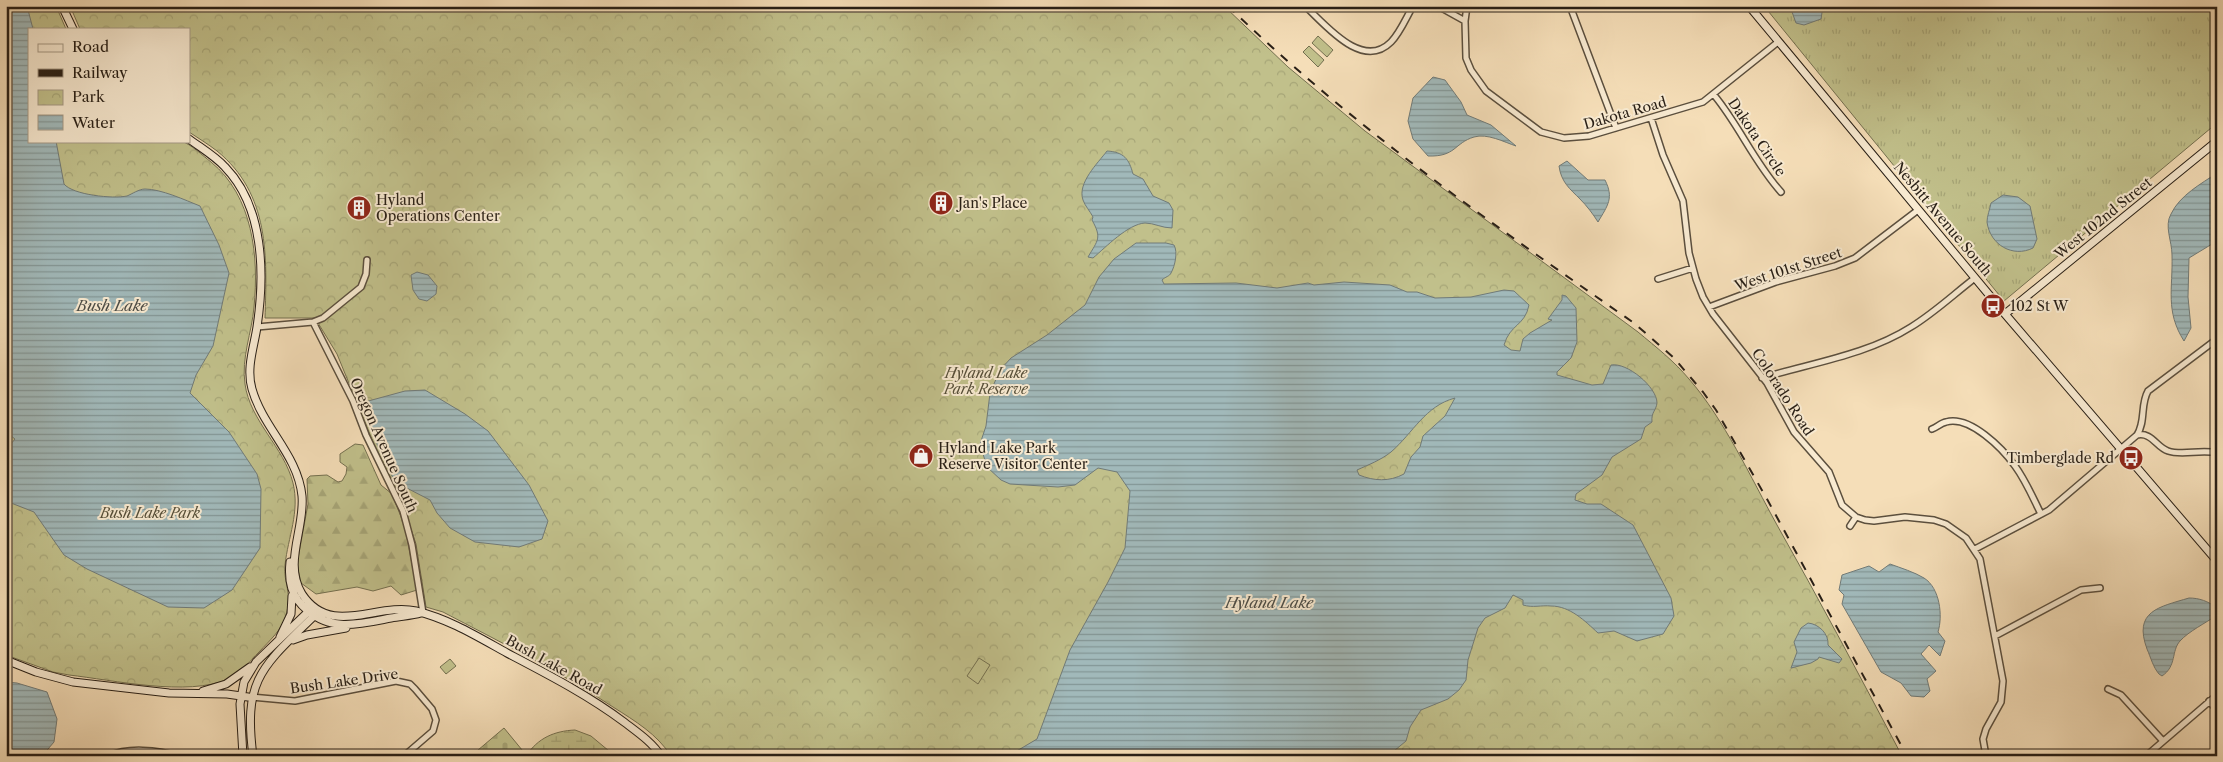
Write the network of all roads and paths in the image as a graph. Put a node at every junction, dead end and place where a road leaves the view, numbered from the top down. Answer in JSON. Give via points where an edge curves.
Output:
{"nodes":[{"id":1,"x":62,"y":6,"type":"edge"},
{"id":2,"x":1305,"y":6,"type":"edge"},
{"id":3,"x":1413,"y":6,"type":"edge"},
{"id":4,"x":1438,"y":6,"type":"edge"},
{"id":5,"x":1468,"y":6,"type":"edge"},
{"id":6,"x":1570,"y":6,"type":"edge"},
{"id":7,"x":1748,"y":6,"type":"edge"},
{"id":8,"x":1465,"y":21,"type":"junction"},
{"id":9,"x":73,"y":28,"type":"edge"},
{"id":10,"x":1778,"y":42,"type":"junction"},
{"id":11,"x":1714,"y":95,"type":"junction"},
{"id":12,"x":1651,"y":118,"type":"junction"},
{"id":13,"x":1616,"y":128,"type":"junction"},
{"id":14,"x":190,"y":140,"type":"edge"},
{"id":15,"x":2217,"y":141,"type":"edge"},
{"id":16,"x":1781,"y":192,"type":"dead end"},
{"id":17,"x":1918,"y":210,"type":"junction"},
{"id":18,"x":367,"y":260,"type":"dead end"},
{"id":19,"x":1693,"y":268,"type":"junction"},
{"id":20,"x":1975,"y":278,"type":"junction"},
{"id":21,"x":1658,"y":279,"type":"dead end"},
{"id":22,"x":1709,"y":307,"type":"junction"},
{"id":23,"x":2005,"y":314,"type":"junction"},
{"id":24,"x":313,"y":322,"type":"junction"},
{"id":25,"x":257,"y":327,"type":"junction"},
{"id":26,"x":2217,"y":339,"type":"edge"},
{"id":27,"x":1762,"y":378,"type":"junction"},
{"id":28,"x":1932,"y":429,"type":"dead end"},
{"id":29,"x":2137,"y":435,"type":"junction"},
{"id":30,"x":2123,"y":446,"type":"junction"},
{"id":31,"x":2217,"y":453,"type":"edge"},
{"id":32,"x":2041,"y":514,"type":"junction"},
{"id":33,"x":1856,"y":517,"type":"junction"},
{"id":34,"x":1850,"y":526,"type":"dead end"},
{"id":35,"x":297,"y":533,"type":"junction"},
{"id":36,"x":1975,"y":549,"type":"junction"},
{"id":37,"x":2217,"y":561,"type":"edge"},
{"id":38,"x":2100,"y":588,"type":"dead end"},
{"id":39,"x":292,"y":590,"type":"junction"},
{"id":40,"x":312,"y":612,"type":"junction"},
{"id":41,"x":423,"y":613,"type":"junction"},
{"id":42,"x":358,"y":624,"type":"junction"},
{"id":43,"x":1996,"y":636,"type":"junction"},
{"id":44,"x":279,"y":639,"type":"junction"},
{"id":45,"x":282,"y":648,"type":"junction"},
{"id":46,"x":6,"y":660,"type":"edge"},
{"id":47,"x":256,"y":662,"type":"junction"},
{"id":48,"x":2108,"y":689,"type":"dead end"},
{"id":49,"x":194,"y":693,"type":"junction"},
{"id":50,"x":2217,"y":695,"type":"edge"},
{"id":51,"x":247,"y":697,"type":"junction"},
{"id":52,"x":2209,"y":701,"type":"junction"},
{"id":53,"x":2217,"y":710,"type":"edge"},
{"id":54,"x":2163,"y":741,"type":"junction"},
{"id":55,"x":1975,"y":746,"type":"dead end"},
{"id":56,"x":1983,"y":746,"type":"junction"},
{"id":57,"x":110,"y":756,"type":"edge"},
{"id":58,"x":177,"y":756,"type":"edge"},
{"id":59,"x":243,"y":756,"type":"edge"},
{"id":60,"x":252,"y":756,"type":"edge"},
{"id":61,"x":404,"y":756,"type":"edge"},
{"id":62,"x":661,"y":756,"type":"edge"},
{"id":63,"x":1986,"y":756,"type":"edge"},
{"id":64,"x":2146,"y":756,"type":"edge"}],
"edges":[{"from":1,"to":9,"type":"street"},
{"from":2,"to":3,"type":"street","via":[[1352,48],[1368,52],[1384,48],[1391,42]]},
{"from":4,"to":8,"type":"street"},
{"from":5,"to":8,"type":"street","name":"Dakota Road"},
{"from":6,"to":13,"type":"street"},
{"from":7,"to":10,"type":"street","name":"Nesbitt Avenue South"},
{"from":8,"to":13,"type":"street","name":"Dakota Road","via":[[1466,58],[1477,81],[1530,125],[1540,132],[1564,138],[1589,136]]},
{"from":10,"to":11,"type":"street","name":"Dakota Road"},
{"from":10,"to":17,"type":"street","name":"Nesbitt Avenue South"},
{"from":11,"to":12,"type":"street","name":"Dakota Road","via":[[1693,106]]},
{"from":11,"to":16,"type":"street","name":"Dakota Circle","via":[[1761,168]]},
{"from":12,"to":13,"type":"street","name":"Dakota Road"},
{"from":12,"to":19,"type":"street","name":"Colorado Road","via":[[1662,155],[1683,202]]},
{"from":14,"to":25,"type":"street","via":[[224,166],[236,180],[250,207],[259,252]]},
{"from":15,"to":23,"type":"street","name":"West 102nd Street"},
{"from":17,"to":20,"type":"street","name":"Nesbitt Avenue South"},
{"from":17,"to":22,"type":"street","name":"West 101st Street","via":[[1855,258]]},
{"from":18,"to":24,"type":"street","via":[[361,287],[323,318]]},
{"from":19,"to":21,"type":"street"},
{"from":19,"to":22,"type":"street","name":"Colorado Road"},
{"from":20,"to":23,"type":"street","name":"Nesbitt Avenue South"},
{"from":20,"to":27,"type":"street","via":[[1897,335],[1865,349]]},
{"from":22,"to":27,"type":"street","name":"Colorado Road"},
{"from":23,"to":30,"type":"street","name":"Nesbitt Avenue South"},
{"from":24,"to":25,"type":"street"},
{"from":24,"to":41,"type":"street","name":"Oregon Avenue South","via":[[403,511]]},
{"from":25,"to":35,"type":"street","via":[[250,367],[252,388],[297,474],[302,499]]},
{"from":26,"to":29,"type":"street","via":[[2148,391],[2143,403],[2143,423]]},
{"from":27,"to":33,"type":"street","name":"Colorado Road","via":[[1794,432],[1829,472],[1842,505]]},
{"from":28,"to":32,"type":"street","via":[[1954,421],[1976,428],[2016,466]]},
{"from":29,"to":30,"type":"street"},
{"from":29,"to":31,"type":"street","via":[[2148,435],[2169,451]]},
{"from":30,"to":32,"type":"street"},
{"from":30,"to":37,"type":"street","name":"Nesbitt Avenue South"},
{"from":32,"to":36,"type":"street"},
{"from":33,"to":34,"type":"street"},
{"from":33,"to":36,"type":"street","via":[[1874,521],[1905,517],[1934,520],[1957,530]]},
{"from":35,"to":39,"type":"street","via":[[290,559]]},
{"from":35,"to":40,"type":"street","via":[[295,577]]},
{"from":36,"to":43,"type":"street","via":[[1984,570]]},
{"from":38,"to":43,"type":"street","via":[[2081,590]]},
{"from":39,"to":40,"type":"street","via":[[296,599]]},
{"from":39,"to":44,"type":"street","via":[[291,614]]},
{"from":40,"to":41,"type":"street","name":"Bush Lake Road","via":[[336,617],[402,610]]},
{"from":40,"to":42,"type":"street","via":[[336,625]]},
{"from":40,"to":44,"type":"street"},
{"from":40,"to":45,"type":"street"},
{"from":41,"to":42,"type":"street"},
{"from":41,"to":62,"type":"street","name":"Bush Lake Road","via":[[455,625],[575,690],[639,733]]},
{"from":42,"to":45,"type":"street","via":[[307,635]]},
{"from":43,"to":56,"type":"street","via":[[2003,692],[1986,729]]},
{"from":44,"to":47,"type":"street"},
{"from":45,"to":51,"type":"street","via":[[263,668]]},
{"from":46,"to":49,"type":"street","via":[[72,682],[150,692]]},
{"from":47,"to":49,"type":"street","via":[[226,684]]},
{"from":47,"to":51,"type":"street","via":[[244,682]]},
{"from":48,"to":54,"type":"street","via":[[2121,695]]},
{"from":49,"to":51,"type":"street"},
{"from":50,"to":52,"type":"street"},
{"from":51,"to":59,"type":"street","via":[[240,719]]},
{"from":51,"to":60,"type":"street"},
{"from":51,"to":61,"type":"street","name":"Bush Lake Drive","via":[[295,700],[396,681],[410,684],[432,709],[436,720],[433,731]]},
{"from":52,"to":53,"type":"street"},
{"from":52,"to":54,"type":"street"},
{"from":54,"to":64,"type":"street"},
{"from":55,"to":56,"type":"street"},
{"from":56,"to":63,"type":"street"},
{"from":57,"to":58,"type":"street","via":[[132,750]]}]}
